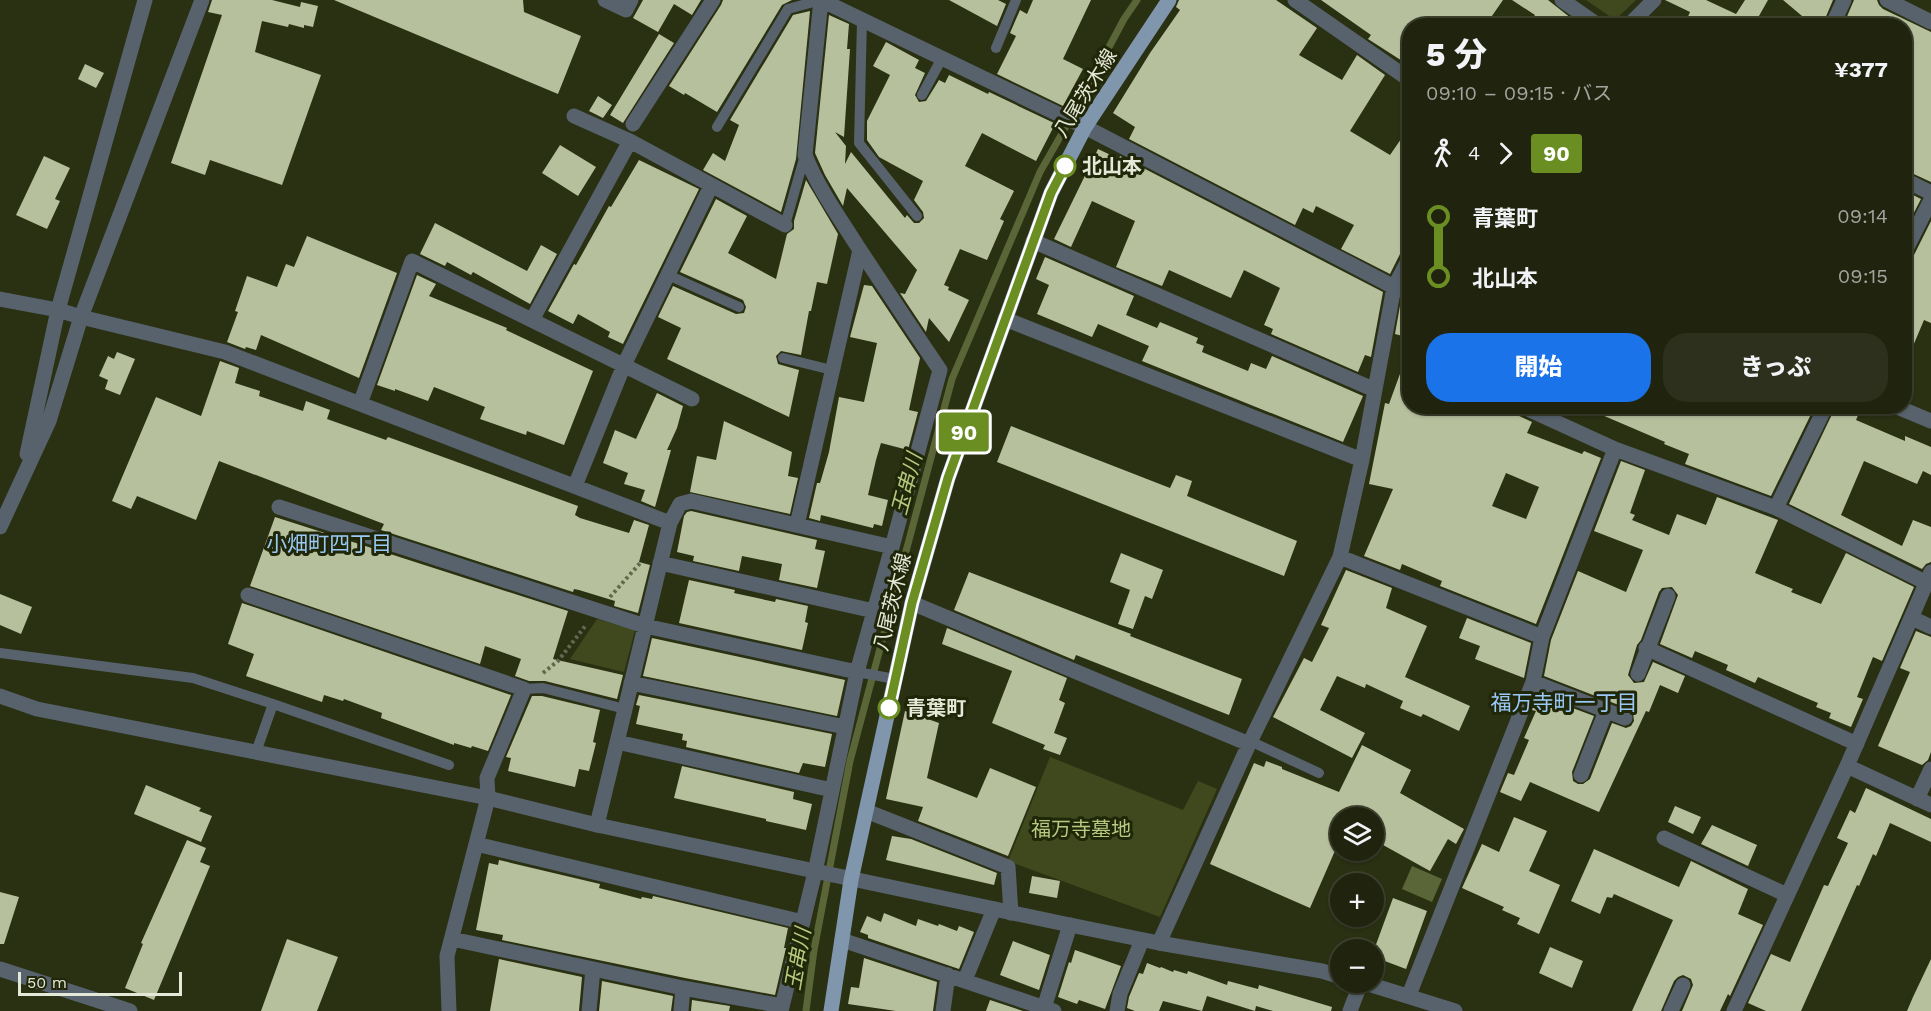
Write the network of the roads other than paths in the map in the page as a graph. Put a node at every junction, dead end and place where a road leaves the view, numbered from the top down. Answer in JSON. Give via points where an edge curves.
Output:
{"nodes":[{"id":1,"x":145,"y":0,"type":"edge"},
{"id":2,"x":202,"y":0,"type":"edge"},
{"id":3,"x":605,"y":0,"type":"edge"},
{"id":4,"x":631,"y":0,"type":"edge"},
{"id":5,"x":713,"y":0,"type":"edge"},
{"id":6,"x":821,"y":0,"type":"edge"},
{"id":7,"x":1016,"y":0,"type":"edge"},
{"id":8,"x":1169,"y":0,"type":"edge"},
{"id":9,"x":1295,"y":0,"type":"edge"},
{"id":10,"x":1562,"y":0,"type":"edge"},
{"id":11,"x":1654,"y":0,"type":"edge"},
{"id":12,"x":1844,"y":0,"type":"edge"},
{"id":13,"x":1887,"y":0,"type":"edge"},
{"id":14,"x":1588,"y":18,"type":"edge"},
{"id":15,"x":1636,"y":18,"type":"edge"},
{"id":16,"x":1836,"y":18,"type":"edge"},
{"id":17,"x":862,"y":20,"type":"junction"},
{"id":18,"x":1931,"y":22,"type":"edge"},
{"id":19,"x":996,"y":48,"type":"dead end"},
{"id":20,"x":942,"y":58,"type":"junction"},
{"id":21,"x":1402,"y":74,"type":"edge"},
{"id":22,"x":922,"y":95,"type":"dead end"},
{"id":23,"x":574,"y":116,"type":"dead end"},
{"id":24,"x":633,"y":124,"type":"dead end"},
{"id":25,"x":717,"y":127,"type":"dead end"},
{"id":26,"x":1084,"y":127,"type":"junction"},
{"id":27,"x":630,"y":141,"type":"junction"},
{"id":28,"x":805,"y":155,"type":"junction"},
{"id":29,"x":1912,"y":184,"type":"edge"},
{"id":30,"x":711,"y":186,"type":"junction"},
{"id":31,"x":1931,"y":193,"type":"edge"},
{"id":32,"x":1931,"y":200,"type":"edge"},
{"id":33,"x":916,"y":216,"type":"dead end"},
{"id":34,"x":785,"y":225,"type":"joint"},
{"id":35,"x":1912,"y":237,"type":"edge"},
{"id":36,"x":1034,"y":241,"type":"junction"},
{"id":37,"x":860,"y":250,"type":"junction"},
{"id":38,"x":1402,"y":273,"type":"edge"},
{"id":39,"x":668,"y":275,"type":"junction"},
{"id":40,"x":1395,"y":287,"type":"junction"},
{"id":41,"x":1402,"y":289,"type":"edge"},
{"id":42,"x":0,"y":299,"type":"edge"},
{"id":43,"x":739,"y":307,"type":"dead end"},
{"id":44,"x":58,"y":310,"type":"junction"},
{"id":45,"x":81,"y":317,"type":"junction"},
{"id":46,"x":1005,"y":319,"type":"junction"},
{"id":47,"x":532,"y":320,"type":"junction"},
{"id":48,"x":783,"y":358,"type":"dead end"},
{"id":49,"x":624,"y":365,"type":"junction"},
{"id":50,"x":832,"y":370,"type":"junction"},
{"id":51,"x":1375,"y":390,"type":"junction"},
{"id":52,"x":692,"y":399,"type":"dead end"},
{"id":53,"x":360,"y":404,"type":"junction"},
{"id":54,"x":1912,"y":413,"type":"edge"},
{"id":55,"x":1538,"y":414,"type":"edge"},
{"id":56,"x":1822,"y":414,"type":"edge"},
{"id":57,"x":1931,"y":421,"type":"edge"},
{"id":58,"x":1615,"y":449,"type":"junction"},
{"id":59,"x":1362,"y":460,"type":"junction"},
{"id":60,"x":21,"y":482,"type":"junction"},
{"id":61,"x":575,"y":486,"type":"junction"},
{"id":62,"x":279,"y":507,"type":"dead end"},
{"id":63,"x":1776,"y":508,"type":"junction"},
{"id":64,"x":670,"y":523,"type":"junction"},
{"id":65,"x":797,"y":525,"type":"junction"},
{"id":66,"x":0,"y":527,"type":"edge"},
{"id":67,"x":892,"y":547,"type":"junction"},
{"id":68,"x":1340,"y":557,"type":"junction"},
{"id":69,"x":660,"y":563,"type":"junction"},
{"id":70,"x":1929,"y":578,"type":"edge"},
{"id":71,"x":248,"y":595,"type":"dead end"},
{"id":72,"x":1668,"y":596,"type":"dead end"},
{"id":73,"x":912,"y":603,"type":"junction"},
{"id":74,"x":874,"y":612,"type":"junction"},
{"id":75,"x":1912,"y":618,"type":"junction"},
{"id":76,"x":645,"y":626,"type":"junction"},
{"id":77,"x":1931,"y":627,"type":"edge"},
{"id":78,"x":1542,"y":637,"type":"junction"},
{"id":79,"x":1646,"y":648,"type":"junction"},
{"id":80,"x":0,"y":653,"type":"edge"},
{"id":81,"x":861,"y":673,"type":"junction"},
{"id":82,"x":1638,"y":674,"type":"dead end"},
{"id":83,"x":888,"y":678,"type":"junction"},
{"id":84,"x":631,"y":682,"type":"junction"},
{"id":85,"x":1533,"y":682,"type":"junction"},
{"id":86,"x":524,"y":689,"type":"junction"},
{"id":87,"x":0,"y":696,"type":"edge"},
{"id":88,"x":273,"y":704,"type":"junction"},
{"id":89,"x":625,"y":709,"type":"junction"},
{"id":90,"x":1606,"y":711,"type":"junction"},
{"id":91,"x":1625,"y":718,"type":"dead end"},
{"id":92,"x":845,"y":727,"type":"junction"},
{"id":93,"x":616,"y":742,"type":"junction"},
{"id":94,"x":1249,"y":742,"type":"junction"},
{"id":95,"x":1857,"y":744,"type":"junction"},
{"id":96,"x":256,"y":752,"type":"junction"},
{"id":97,"x":448,"y":765,"type":"dead end"},
{"id":98,"x":1847,"y":766,"type":"junction"},
{"id":99,"x":1931,"y":769,"type":"edge"},
{"id":100,"x":1318,"y":773,"type":"dead end"},
{"id":101,"x":1581,"y":775,"type":"dead end"},
{"id":102,"x":832,"y":790,"type":"junction"},
{"id":103,"x":488,"y":798,"type":"junction"},
{"id":104,"x":1924,"y":802,"type":"edge"},
{"id":105,"x":866,"y":811,"type":"junction"},
{"id":106,"x":597,"y":825,"type":"junction"},
{"id":107,"x":1664,"y":838,"type":"dead end"},
{"id":108,"x":476,"y":844,"type":"junction"},
{"id":109,"x":816,"y":872,"type":"junction"},
{"id":110,"x":847,"y":879,"type":"junction"},
{"id":111,"x":1787,"y":895,"type":"junction"},
{"id":112,"x":993,"y":909,"type":"junction"},
{"id":113,"x":1011,"y":913,"type":"junction"},
{"id":114,"x":803,"y":922,"type":"junction"},
{"id":115,"x":1070,"y":925,"type":"junction"},
{"id":116,"x":452,"y":939,"type":"junction"},
{"id":117,"x":842,"y":940,"type":"junction"},
{"id":118,"x":1142,"y":940,"type":"junction"},
{"id":119,"x":1159,"y":943,"type":"junction"},
{"id":120,"x":0,"y":969,"type":"edge"},
{"id":121,"x":593,"y":969,"type":"junction"},
{"id":122,"x":1330,"y":974,"type":"edge"},
{"id":123,"x":948,"y":975,"type":"junction"},
{"id":124,"x":965,"y":980,"type":"junction"},
{"id":125,"x":1683,"y":985,"type":"dead end"},
{"id":126,"x":683,"y":988,"type":"junction"},
{"id":127,"x":1384,"y":988,"type":"edge"},
{"id":128,"x":1357,"y":993,"type":"edge"},
{"id":129,"x":1409,"y":995,"type":"junction"},
{"id":130,"x":782,"y":1009,"type":"edge"},
{"id":131,"x":1047,"y":1010,"type":"edge"},
{"id":132,"x":130,"y":1011,"type":"edge"},
{"id":133,"x":449,"y":1011,"type":"edge"},
{"id":134,"x":589,"y":1011,"type":"edge"},
{"id":135,"x":681,"y":1011,"type":"edge"},
{"id":136,"x":831,"y":1011,"type":"edge"},
{"id":137,"x":943,"y":1011,"type":"edge"},
{"id":138,"x":1117,"y":1011,"type":"edge"},
{"id":139,"x":1350,"y":1011,"type":"edge"},
{"id":140,"x":1455,"y":1011,"type":"edge"},
{"id":141,"x":1671,"y":1011,"type":"edge"},
{"id":142,"x":1734,"y":1011,"type":"edge"}],
"edges":[{"from":1,"to":44,"type":"street"},
{"from":2,"to":45,"type":"street"},
{"from":3,"to":4,"type":"street","via":[[626,10]]},
{"from":5,"to":24,"type":"street"},
{"from":6,"to":17,"type":"street"},
{"from":6,"to":25,"type":"lane","via":[[788,9]]},
{"from":6,"to":28,"type":"street"},
{"from":7,"to":19,"type":"lane"},
{"from":8,"to":26,"type":"main road","name":"八尾茨木線"},
{"from":9,"to":21,"type":"street"},
{"from":10,"to":14,"type":"street"},
{"from":11,"to":15,"type":"street"},
{"from":12,"to":16,"type":"street"},
{"from":13,"to":18,"type":"street"},
{"from":17,"to":20,"type":"street"},
{"from":17,"to":33,"type":"lane","via":[[859,143]]},
{"from":20,"to":22,"type":"lane"},
{"from":20,"to":26,"type":"street"},
{"from":23,"to":27,"type":"street"},
{"from":26,"to":36,"type":"main road","name":"八尾茨木線","via":[[1051,193]]},
{"from":26,"to":40,"type":"street"},
{"from":27,"to":30,"type":"street"},
{"from":27,"to":47,"type":"street"},
{"from":28,"to":34,"type":"lane"},
{"from":28,"to":37,"type":"street","via":[[814,177]]},
{"from":29,"to":31,"type":"street"},
{"from":30,"to":34,"type":"street"},
{"from":30,"to":39,"type":"street"},
{"from":32,"to":35,"type":"street"},
{"from":36,"to":46,"type":"main road","name":"八尾茨木線"},
{"from":36,"to":51,"type":"street"},
{"from":37,"to":50,"type":"street"},
{"from":37,"to":67,"type":"street","via":[[940,370]]},
{"from":38,"to":40,"type":"street"},
{"from":39,"to":43,"type":"lane"},
{"from":39,"to":49,"type":"street"},
{"from":40,"to":41,"type":"street"},
{"from":40,"to":51,"type":"street"},
{"from":42,"to":44,"type":"street"},
{"from":44,"to":45,"type":"street"},
{"from":44,"to":60,"type":"street"},
{"from":45,"to":53,"type":"street","via":[[225,352]]},
{"from":45,"to":60,"type":"street","via":[[49,421]]},
{"from":46,"to":59,"type":"street"},
{"from":46,"to":73,"type":"main road","name":"八尾茨木線","via":[[948,478]]},
{"from":47,"to":49,"type":"street"},
{"from":47,"to":53,"type":"street","via":[[412,261]]},
{"from":48,"to":50,"type":"lane"},
{"from":49,"to":52,"type":"street"},
{"from":49,"to":61,"type":"street"},
{"from":50,"to":65,"type":"street"},
{"from":51,"to":59,"type":"street"},
{"from":53,"to":61,"type":"street"},
{"from":54,"to":57,"type":"street"},
{"from":55,"to":58,"type":"street"},
{"from":56,"to":63,"type":"street"},
{"from":58,"to":63,"type":"street"},
{"from":58,"to":78,"type":"street"},
{"from":59,"to":68,"type":"street"},
{"from":60,"to":66,"type":"street"},
{"from":61,"to":64,"type":"street"},
{"from":62,"to":76,"type":"street"},
{"from":63,"to":70,"type":"street"},
{"from":64,"to":65,"type":"street","via":[[680,504],[691,501]]},
{"from":64,"to":69,"type":"street"},
{"from":65,"to":67,"type":"street"},
{"from":67,"to":74,"type":"street"},
{"from":68,"to":78,"type":"street"},
{"from":68,"to":94,"type":"street"},
{"from":69,"to":74,"type":"street"},
{"from":69,"to":76,"type":"street"},
{"from":70,"to":75,"type":"street"},
{"from":71,"to":86,"type":"street"},
{"from":72,"to":79,"type":"street"},
{"from":73,"to":83,"type":"main road","name":"八尾茨木線"},
{"from":73,"to":94,"type":"street"},
{"from":74,"to":81,"type":"street"},
{"from":75,"to":77,"type":"street"},
{"from":75,"to":95,"type":"street"},
{"from":76,"to":81,"type":"street"},
{"from":76,"to":84,"type":"street"},
{"from":78,"to":85,"type":"street"},
{"from":79,"to":82,"type":"street"},
{"from":79,"to":95,"type":"street"},
{"from":80,"to":88,"type":"lane","via":[[193,678]]},
{"from":81,"to":83,"type":"lane"},
{"from":81,"to":92,"type":"street"},
{"from":83,"to":105,"type":"main road","name":"八尾茨木線"},
{"from":84,"to":89,"type":"street"},
{"from":84,"to":92,"type":"street"},
{"from":85,"to":90,"type":"street"},
{"from":85,"to":129,"type":"street"},
{"from":86,"to":89,"type":"lane","via":[[543,688]]},
{"from":86,"to":103,"type":"street","via":[[487,778]]},
{"from":87,"to":96,"type":"street","via":[[37,709]]},
{"from":88,"to":96,"type":"lane"},
{"from":88,"to":97,"type":"lane"},
{"from":89,"to":93,"type":"street"},
{"from":90,"to":91,"type":"street"},
{"from":90,"to":101,"type":"street"},
{"from":92,"to":102,"type":"street"},
{"from":93,"to":102,"type":"street"},
{"from":93,"to":106,"type":"street"},
{"from":94,"to":100,"type":"lane"},
{"from":94,"to":119,"type":"street"},
{"from":95,"to":98,"type":"street"},
{"from":96,"to":103,"type":"street"},
{"from":98,"to":104,"type":"street"},
{"from":98,"to":111,"type":"street"},
{"from":99,"to":104,"type":"street"},
{"from":102,"to":109,"type":"street"},
{"from":103,"to":106,"type":"street"},
{"from":103,"to":108,"type":"street"},
{"from":105,"to":110,"type":"main road","name":"八尾茨木線"},
{"from":105,"to":113,"type":"street","via":[[1008,867]]},
{"from":106,"to":109,"type":"street"},
{"from":107,"to":111,"type":"street"},
{"from":108,"to":114,"type":"street"},
{"from":108,"to":116,"type":"street"},
{"from":109,"to":110,"type":"street"},
{"from":109,"to":114,"type":"street"},
{"from":110,"to":112,"type":"street"},
{"from":110,"to":117,"type":"main road","name":"八尾茨木線"},
{"from":111,"to":142,"type":"street"},
{"from":112,"to":113,"type":"street"},
{"from":112,"to":124,"type":"street"},
{"from":113,"to":115,"type":"street"},
{"from":114,"to":130,"type":"street"},
{"from":115,"to":118,"type":"street"},
{"from":115,"to":131,"type":"street"},
{"from":116,"to":121,"type":"street"},
{"from":116,"to":133,"type":"street","via":[[447,956]]},
{"from":117,"to":123,"type":"street"},
{"from":117,"to":136,"type":"main road","name":"八尾茨木線"},
{"from":118,"to":119,"type":"street"},
{"from":118,"to":138,"type":"street"},
{"from":119,"to":122,"type":"street"},
{"from":120,"to":132,"type":"street"},
{"from":121,"to":126,"type":"street"},
{"from":121,"to":134,"type":"street"},
{"from":123,"to":124,"type":"street"},
{"from":123,"to":137,"type":"street"},
{"from":124,"to":131,"type":"street"},
{"from":125,"to":141,"type":"street"},
{"from":126,"to":130,"type":"street"},
{"from":126,"to":135,"type":"street"},
{"from":127,"to":129,"type":"street"},
{"from":128,"to":139,"type":"street"},
{"from":129,"to":140,"type":"street"}]}
